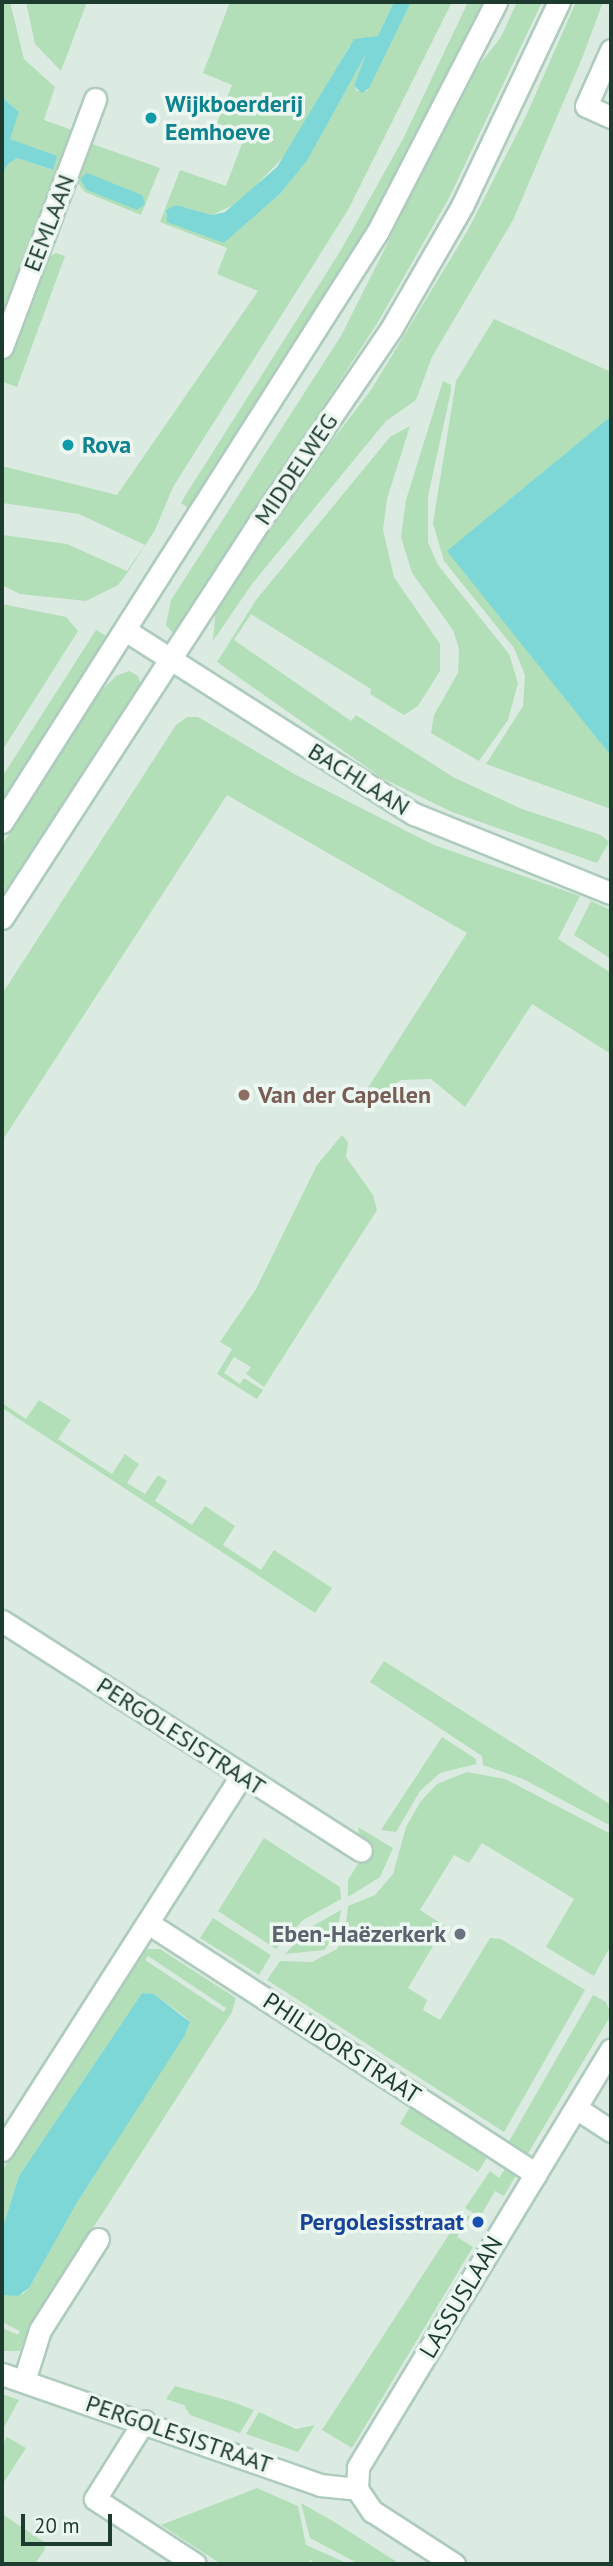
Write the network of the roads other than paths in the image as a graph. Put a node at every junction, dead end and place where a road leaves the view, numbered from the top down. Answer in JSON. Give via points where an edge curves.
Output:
{"nodes":[{"id":1,"x":496,"y":2,"type":"edge"},
{"id":2,"x":559,"y":2,"type":"edge"},
{"id":3,"x":611,"y":50,"type":"edge"},
{"id":4,"x":95,"y":99,"type":"dead end"},
{"id":5,"x":611,"y":117,"type":"edge"},
{"id":6,"x":2,"y":347,"type":"edge"},
{"id":7,"x":125,"y":630,"type":"junction"},
{"id":8,"x":169,"y":659,"type":"junction"},
{"id":9,"x":2,"y":822,"type":"edge"},
{"id":10,"x":611,"y":893,"type":"edge"},
{"id":11,"x":2,"y":918,"type":"edge"},
{"id":12,"x":2,"y":1621,"type":"edge"},
{"id":13,"x":242,"y":1775,"type":"junction"},
{"id":14,"x":361,"y":1851,"type":"dead end"},
{"id":15,"x":148,"y":1923,"type":"junction"},
{"id":16,"x":611,"y":2050,"type":"edge"},
{"id":17,"x":576,"y":2108,"type":"junction"},
{"id":18,"x":611,"y":2131,"type":"edge"},
{"id":19,"x":2,"y":2150,"type":"edge"},
{"id":20,"x":536,"y":2174,"type":"junction"},
{"id":21,"x":98,"y":2239,"type":"dead end"},
{"id":22,"x":2,"y":2374,"type":"edge"},
{"id":23,"x":24,"y":2381,"type":"junction"},
{"id":24,"x":144,"y":2421,"type":"junction"},
{"id":25,"x":357,"y":2489,"type":"junction"},
{"id":26,"x":195,"y":2564,"type":"edge"},
{"id":27,"x":454,"y":2564,"type":"edge"}],
"edges":[{"from":1,"to":7,"type":"street","via":[[378,231]]},
{"from":2,"to":8,"type":"street","name":"MIDDELWEG","via":[[504,124],[406,305]]},
{"from":3,"to":5,"type":"street","via":[[586,106]]},
{"from":4,"to":6,"type":"street","name":"EEMLAAN"},
{"from":7,"to":8,"type":"street","name":"BACHLAAN"},
{"from":7,"to":9,"type":"street"},
{"from":8,"to":10,"type":"street","name":"BACHLAAN","via":[[414,814]]},
{"from":8,"to":11,"type":"street","name":"MIDDELWEG"},
{"from":12,"to":13,"type":"street","name":"PERGOLESISTRAAT"},
{"from":13,"to":14,"type":"street","name":"PERGOLESISTRAAT"},
{"from":13,"to":15,"type":"street"},
{"from":15,"to":19,"type":"street"},
{"from":15,"to":20,"type":"street","name":"PHILIDORSTRAAT"},
{"from":16,"to":17,"type":"street","name":"LASSUSLAAN"},
{"from":17,"to":18,"type":"street"},
{"from":17,"to":20,"type":"street","name":"LASSUSLAAN"},
{"from":20,"to":25,"type":"street","name":"LASSUSLAAN","via":[[358,2467]]},
{"from":21,"to":23,"type":"street","via":[[40,2330]]},
{"from":22,"to":23,"type":"street","name":"PERGOLESISTRAAT"},
{"from":23,"to":24,"type":"street","name":"PERGOLESISTRAAT"},
{"from":24,"to":25,"type":"street","name":"PERGOLESISTRAAT","via":[[320,2485]]},
{"from":24,"to":26,"type":"street","via":[[95,2498]]},
{"from":25,"to":27,"type":"street","via":[[372,2511]]}]}
